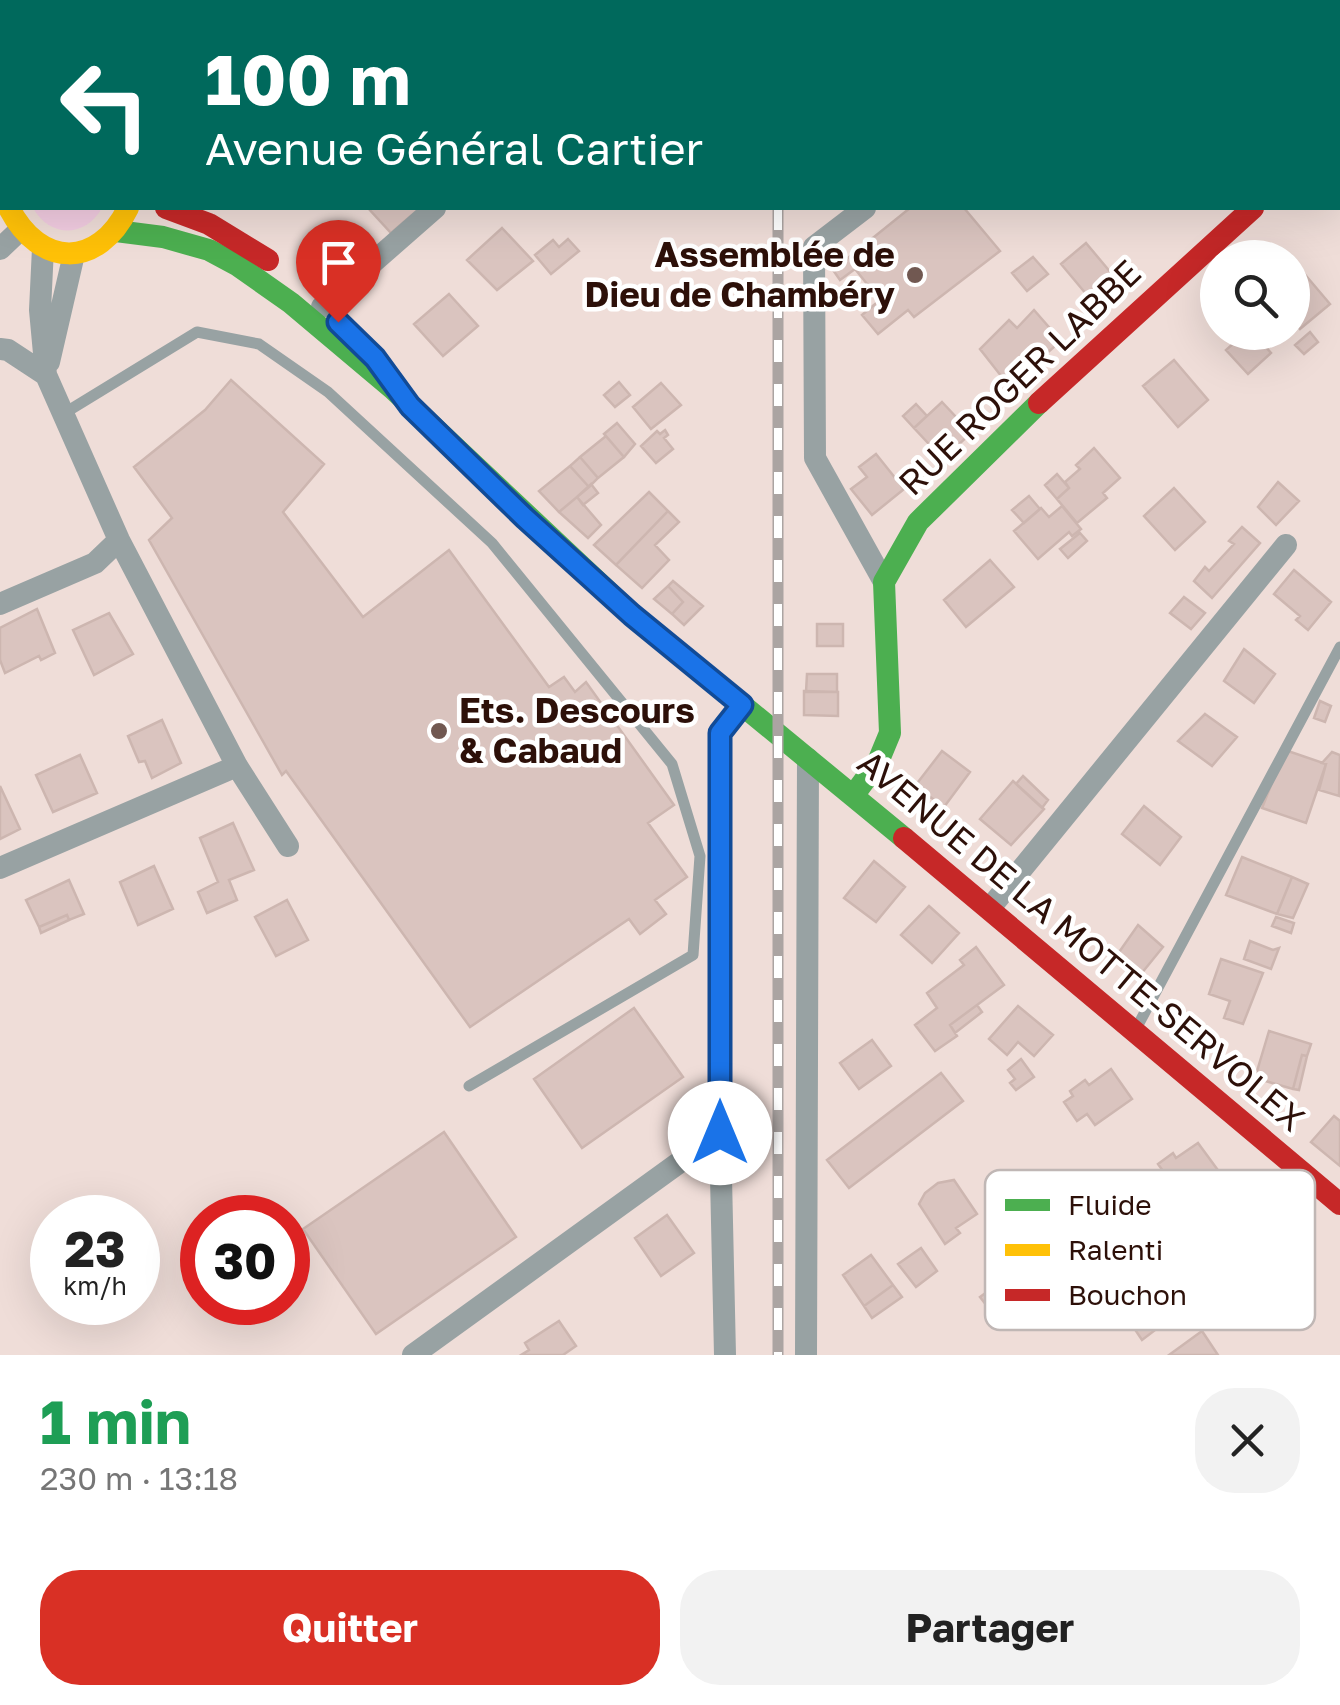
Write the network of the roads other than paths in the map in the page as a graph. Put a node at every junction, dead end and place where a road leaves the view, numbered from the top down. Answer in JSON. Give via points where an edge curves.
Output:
{"nodes":[{"id":1,"x":11,"y":210,"type":"edge"},
{"id":2,"x":127,"y":210,"type":"edge"},
{"id":3,"x":171,"y":210,"type":"edge"},
{"id":4,"x":434,"y":210,"type":"edge"},
{"id":5,"x":863,"y":210,"type":"edge"},
{"id":6,"x":1251,"y":210,"type":"edge"},
{"id":7,"x":20,"y":230,"type":"junction"},
{"id":8,"x":116,"y":231,"type":"junction"},
{"id":9,"x":0,"y":248,"type":"edge"},
{"id":10,"x":43,"y":248,"type":"junction"},
{"id":11,"x":207,"y":250,"type":"junction"},
{"id":12,"x":74,"y":254,"type":"junction"},
{"id":13,"x":330,"y":314,"type":"junction"},
{"id":14,"x":0,"y":348,"type":"edge"},
{"id":15,"x":46,"y":375,"type":"junction"},
{"id":16,"x":410,"y":406,"type":"junction"},
{"id":17,"x":63,"y":414,"type":"junction"},
{"id":18,"x":118,"y":540,"type":"junction"},
{"id":19,"x":1286,"y":544,"type":"dead end"},
{"id":20,"x":884,"y":582,"type":"junction"},
{"id":21,"x":0,"y":604,"type":"edge"},
{"id":22,"x":1340,"y":647,"type":"edge"},
{"id":23,"x":742,"y":705,"type":"junction"},
{"id":24,"x":808,"y":759,"type":"junction"},
{"id":25,"x":236,"y":766,"type":"junction"},
{"id":26,"x":853,"y":796,"type":"junction"},
{"id":27,"x":288,"y":846,"type":"dead end"},
{"id":28,"x":0,"y":868,"type":"edge"},
{"id":29,"x":990,"y":908,"type":"junction"},
{"id":30,"x":1136,"y":1030,"type":"junction"},
{"id":31,"x":469,"y":1086,"type":"dead end"},
{"id":32,"x":720,"y":1133,"type":"junction"},
{"id":33,"x":1300,"y":1170,"type":"edge"},
{"id":34,"x":1315,"y":1183,"type":"edge"},
{"id":35,"x":1340,"y":1204,"type":"edge"},
{"id":36,"x":413,"y":1355,"type":"edge"},
{"id":37,"x":725,"y":1355,"type":"edge"},
{"id":38,"x":806,"y":1355,"type":"edge"}],
"edges":[{"from":1,"to":7,"type":"main road"},
{"from":2,"to":8,"type":"main road"},
{"from":3,"to":13,"type":"main road","via":[[258,253]]},
{"from":4,"to":13,"type":"street"},
{"from":5,"to":20,"type":"street","via":[[814,247],[814,458]]},
{"from":6,"to":20,"type":"main road","name":"RUE ROGER LABBE","via":[[918,522]]},
{"from":7,"to":9,"type":"street"},
{"from":7,"to":10,"type":"main road"},
{"from":8,"to":11,"type":"main road","via":[[156,234]]},
{"from":8,"to":12,"type":"main road"},
{"from":10,"to":12,"type":"main road"},
{"from":10,"to":15,"type":"street"},
{"from":11,"to":13,"type":"main road","via":[[234,250]]},
{"from":11,"to":16,"type":"main road","via":[[268,288]]},
{"from":12,"to":15,"type":"street"},
{"from":13,"to":16,"type":"main road","via":[[375,358]]},
{"from":14,"to":15,"type":"street"},
{"from":15,"to":17,"type":"street"},
{"from":16,"to":23,"type":"main road","name":"AVENUE DE LA MOTTE-SERVOLEX","via":[[552,543]]},
{"from":17,"to":18,"type":"street"},
{"from":17,"to":31,"type":"lane","via":[[198,332],[259,344],[328,392],[492,543],[672,764],[700,856],[693,956]]},
{"from":18,"to":21,"type":"street","via":[[95,564]]},
{"from":18,"to":25,"type":"street"},
{"from":19,"to":29,"type":"street"},
{"from":20,"to":26,"type":"main road","via":[[890,734]]},
{"from":22,"to":30,"type":"lane"},
{"from":23,"to":24,"type":"main road","name":"AVENUE DE LA MOTTE-SERVOLEX"},
{"from":23,"to":32,"type":"street","via":[[720,733]]},
{"from":24,"to":26,"type":"main road","name":"AVENUE DE LA MOTTE-SERVOLEX"},
{"from":24,"to":38,"type":"street"},
{"from":25,"to":27,"type":"street"},
{"from":25,"to":28,"type":"street"},
{"from":26,"to":29,"type":"main road","name":"AVENUE DE LA MOTTE-SERVOLEX"},
{"from":29,"to":30,"type":"main road","name":"AVENUE DE LA MOTTE-SERVOLEX"},
{"from":30,"to":33,"type":"main road","name":"AVENUE DE LA MOTTE-SERVOLEX"},
{"from":32,"to":36,"type":"street"},
{"from":32,"to":37,"type":"street"},
{"from":34,"to":35,"type":"main road","name":"AVENUE DE LA MOTTE-SERVOLEX"}]}
